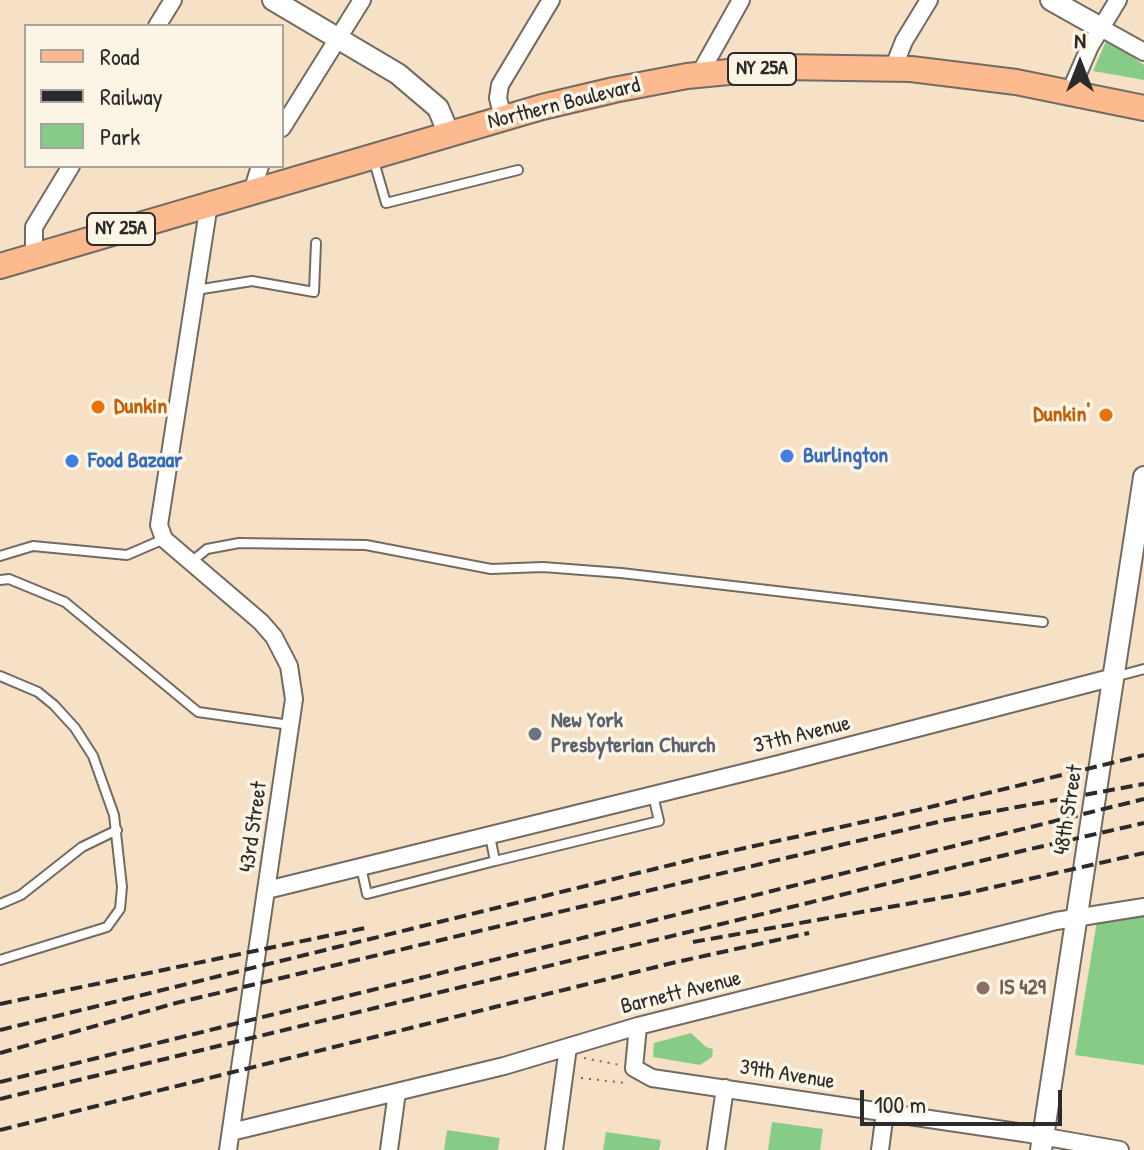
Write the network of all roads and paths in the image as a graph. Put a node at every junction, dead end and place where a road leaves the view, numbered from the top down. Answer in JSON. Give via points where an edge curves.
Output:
{"nodes":[{"id":1,"x":173,"y":0,"type":"edge"},
{"id":2,"x":273,"y":0,"type":"edge"},
{"id":3,"x":362,"y":0,"type":"edge"},
{"id":4,"x":551,"y":0,"type":"edge"},
{"id":5,"x":741,"y":0,"type":"edge"},
{"id":6,"x":929,"y":0,"type":"edge"},
{"id":7,"x":1051,"y":0,"type":"edge"},
{"id":8,"x":1118,"y":0,"type":"edge"},
{"id":9,"x":158,"y":24,"type":"edge"},
{"id":10,"x":1101,"y":28,"type":"junction"},
{"id":11,"x":338,"y":39,"type":"junction"},
{"id":12,"x":1144,"y":52,"type":"edge"},
{"id":13,"x":893,"y":69,"type":"junction"},
{"id":14,"x":699,"y":75,"type":"junction"},
{"id":15,"x":1070,"y":92,"type":"junction"},
{"id":16,"x":1144,"y":108,"type":"edge"},
{"id":17,"x":503,"y":118,"type":"junction"},
{"id":18,"x":284,"y":125,"type":"edge"},
{"id":19,"x":449,"y":134,"type":"junction"},
{"id":20,"x":373,"y":156,"type":"junction"},
{"id":21,"x":70,"y":168,"type":"edge"},
{"id":22,"x":259,"y":168,"type":"edge"},
{"id":23,"x":518,"y":170,"type":"dead end"},
{"id":24,"x":252,"y":192,"type":"junction"},
{"id":25,"x":209,"y":204,"type":"junction"},
{"id":26,"x":316,"y":243,"type":"dead end"},
{"id":27,"x":34,"y":256,"type":"junction"},
{"id":28,"x":0,"y":266,"type":"edge"},
{"id":29,"x":196,"y":290,"type":"junction"},
{"id":30,"x":1144,"y":477,"type":"edge"},
{"id":31,"x":164,"y":539,"type":"junction"},
{"id":32,"x":0,"y":556,"type":"edge"},
{"id":33,"x":186,"y":558,"type":"junction"},
{"id":34,"x":0,"y":580,"type":"edge"},
{"id":35,"x":1043,"y":622,"type":"dead end"},
{"id":36,"x":1144,"y":669,"type":"edge"},
{"id":37,"x":0,"y":676,"type":"edge"},
{"id":38,"x":1114,"y":677,"type":"junction"},
{"id":39,"x":291,"y":725,"type":"junction"},
{"id":40,"x":653,"y":795,"type":"junction"},
{"id":41,"x":117,"y":830,"type":"junction"},
{"id":42,"x":489,"y":835,"type":"junction"},
{"id":43,"x":495,"y":861,"type":"junction"},
{"id":44,"x":361,"y":867,"type":"junction"},
{"id":45,"x":267,"y":890,"type":"junction"},
{"id":46,"x":0,"y":904,"type":"edge"},
{"id":47,"x":1144,"y":907,"type":"edge"},
{"id":48,"x":1078,"y":916,"type":"junction"},
{"id":49,"x":0,"y":960,"type":"edge"},
{"id":50,"x":638,"y":1026,"type":"junction"},
{"id":51,"x":570,"y":1052,"type":"junction"},
{"id":52,"x":624,"y":1058,"type":"dead end"},
{"id":53,"x":725,"y":1088,"type":"junction"},
{"id":54,"x":397,"y":1092,"type":"junction"},
{"id":55,"x":885,"y":1112,"type":"junction"},
{"id":56,"x":231,"y":1132,"type":"junction"},
{"id":57,"x":1042,"y":1144,"type":"edge"},
{"id":58,"x":228,"y":1150,"type":"edge"},
{"id":59,"x":389,"y":1150,"type":"edge"},
{"id":60,"x":554,"y":1150,"type":"edge"},
{"id":61,"x":716,"y":1150,"type":"edge"},
{"id":62,"x":880,"y":1150,"type":"edge"},
{"id":63,"x":1120,"y":1150,"type":"edge"}],
"edges":[{"from":1,"to":9,"type":"street"},
{"from":2,"to":11,"type":"street"},
{"from":3,"to":11,"type":"street"},
{"from":4,"to":17,"type":"street","via":[[500,85]]},
{"from":5,"to":14,"type":"street"},
{"from":6,"to":13,"type":"street"},
{"from":7,"to":10,"type":"street"},
{"from":8,"to":10,"type":"street"},
{"from":10,"to":12,"type":"street"},
{"from":10,"to":15,"type":"street"},
{"from":11,"to":18,"type":"street"},
{"from":11,"to":19,"type":"street","via":[[430,99]]},
{"from":13,"to":14,"type":"main road","name":"Northern Boulevard","number":"NY 25A","via":[[781,67]]},
{"from":13,"to":15,"type":"main road","name":"Northern Boulevard","number":"NY 25A"},
{"from":14,"to":17,"type":"main road","name":"Northern Boulevard","number":"NY 25A","via":[[590,94]]},
{"from":15,"to":16,"type":"main road","name":"Northern Boulevard","number":"NY 25A"},
{"from":17,"to":19,"type":"main road","name":"Northern Boulevard","number":"NY 25A"},
{"from":19,"to":20,"type":"main road","name":"Northern Boulevard","number":"NY 25A"},
{"from":20,"to":23,"type":"lane","via":[[386,203]]},
{"from":20,"to":24,"type":"main road","name":"Northern Boulevard","number":"NY 25A"},
{"from":21,"to":27,"type":"street","via":[[34,227]]},
{"from":22,"to":24,"type":"street"},
{"from":24,"to":25,"type":"main road","name":"Northern Boulevard","number":"NY 25A"},
{"from":25,"to":27,"type":"main road","name":"Northern Boulevard","number":"NY 25A"},
{"from":25,"to":29,"type":"street"},
{"from":26,"to":29,"type":"lane","via":[[314,292],[252,281]]},
{"from":27,"to":28,"type":"main road","name":"Northern Boulevard","number":"NY 25A"},
{"from":29,"to":31,"type":"street","via":[[159,519]]},
{"from":30,"to":38,"type":"street","name":"48th Street"},
{"from":31,"to":32,"type":"lane","via":[[127,555],[33,546]]},
{"from":31,"to":33,"type":"street","name":"43rd Street"},
{"from":33,"to":35,"type":"lane","via":[[239,543],[366,545],[491,569],[621,573]]},
{"from":33,"to":39,"type":"street","name":"43rd Street","via":[[261,622],[281,648],[293,681]]},
{"from":34,"to":39,"type":"lane","via":[[65,602],[198,712]]},
{"from":36,"to":38,"type":"lane"},
{"from":37,"to":41,"type":"lane","via":[[38,692],[75,728],[99,770]]},
{"from":38,"to":40,"type":"street","name":"37th Avenue"},
{"from":38,"to":48,"type":"street","name":"48th Street"},
{"from":39,"to":45,"type":"street","name":"43rd Street"},
{"from":40,"to":42,"type":"street","name":"37th Avenue"},
{"from":40,"to":43,"type":"lane","via":[[659,821]]},
{"from":41,"to":46,"type":"lane","via":[[82,847],[21,895]]},
{"from":41,"to":49,"type":"lane","via":[[122,895],[111,924]]},
{"from":42,"to":43,"type":"lane"},
{"from":42,"to":44,"type":"street","name":"37th Avenue"},
{"from":43,"to":44,"type":"lane","via":[[367,894]]},
{"from":44,"to":45,"type":"street","name":"37th Avenue"},
{"from":45,"to":56,"type":"street","name":"43rd Street"},
{"from":47,"to":48,"type":"street","name":"Barnett Avenue"},
{"from":48,"to":50,"type":"street","name":"Barnett Avenue"},
{"from":48,"to":57,"type":"street","name":"48th Street"},
{"from":50,"to":51,"type":"street","name":"Barnett Avenue"},
{"from":50,"to":53,"type":"street","name":"39th Avenue","via":[[634,1068],[640,1074]]},
{"from":51,"to":52,"type":"path","via":[[620,1065]]},
{"from":51,"to":54,"type":"street","name":"Barnett Avenue"},
{"from":51,"to":60,"type":"street"},
{"from":53,"to":55,"type":"street","name":"39th Avenue"},
{"from":53,"to":61,"type":"street"},
{"from":54,"to":56,"type":"street","name":"Barnett Avenue"},
{"from":54,"to":59,"type":"street"},
{"from":55,"to":57,"type":"street","name":"39th Avenue","via":[[1024,1133]]},
{"from":55,"to":62,"type":"street"},
{"from":56,"to":58,"type":"street","name":"43rd Street"},
{"from":57,"to":63,"type":"street","name":"39th Avenue"}]}
